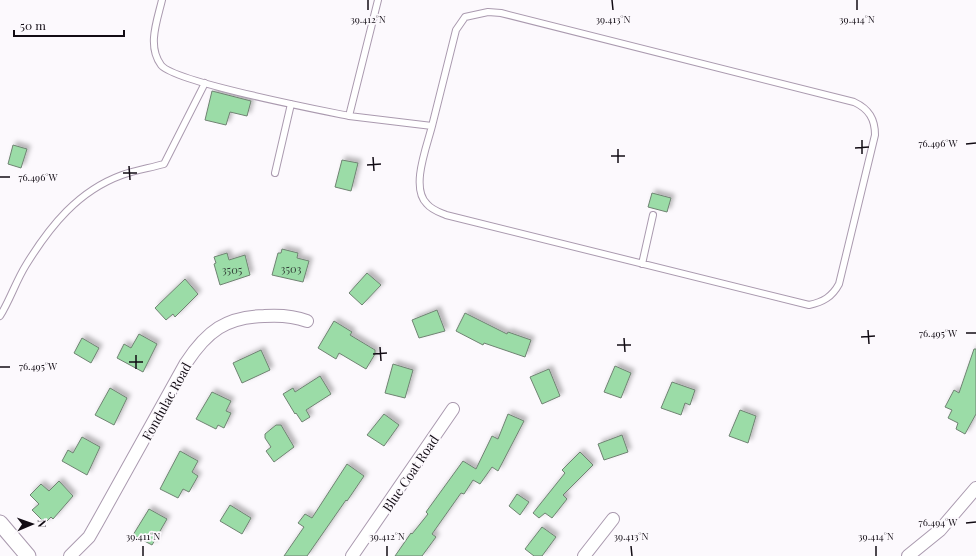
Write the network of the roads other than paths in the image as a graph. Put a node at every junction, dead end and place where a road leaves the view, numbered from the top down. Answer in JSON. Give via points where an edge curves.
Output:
{"nodes":[{"id":1,"x":162,"y":0,"type":"edge"},
{"id":2,"x":378,"y":0,"type":"edge"},
{"id":3,"x":205,"y":83,"type":"junction"},
{"id":4,"x":291,"y":104,"type":"junction"},
{"id":5,"x":349,"y":116,"type":"junction"},
{"id":6,"x":432,"y":126,"type":"junction"},
{"id":7,"x":275,"y":173,"type":"dead end"},
{"id":8,"x":653,"y":215,"type":"dead end"},
{"id":9,"x":642,"y":264,"type":"junction"},
{"id":10,"x":0,"y":316,"type":"edge"},
{"id":11,"x":307,"y":321,"type":"dead end"},
{"id":12,"x":453,"y":410,"type":"dead end"},
{"id":13,"x":976,"y":488,"type":"edge"},
{"id":14,"x":972,"y":503,"type":"edge"},
{"id":15,"x":613,"y":519,"type":"dead end"},
{"id":16,"x":0,"y":522,"type":"edge"},
{"id":17,"x":28,"y":556,"type":"edge"},
{"id":18,"x":70,"y":556,"type":"edge"},
{"id":19,"x":352,"y":556,"type":"edge"},
{"id":20,"x":584,"y":556,"type":"edge"},
{"id":21,"x":908,"y":556,"type":"edge"}],
"edges":[{"from":1,"to":3,"type":"lane","via":[[154,31],[157,58],[168,71]]},
{"from":2,"to":5,"type":"lane"},
{"from":3,"to":4,"type":"lane"},
{"from":3,"to":10,"type":"lane","via":[[164,164],[122,175],[76,201],[51,226],[26,266]]},
{"from":4,"to":5,"type":"lane"},
{"from":4,"to":7,"type":"lane"},
{"from":5,"to":6,"type":"lane"},
{"from":6,"to":9,"type":"lane","via":[[419,179],[421,196],[434,210]]},
{"from":6,"to":9,"type":"lane","via":[[456,30],[465,17],[488,12],[501,13],[854,102],[864,106],[871,115],[875,135],[834,294],[809,305],[801,304]]},
{"from":8,"to":9,"type":"lane"},
{"from":11,"to":18,"type":"street","name":"Fondulac Road","via":[[274,315],[241,318],[227,322],[207,337],[186,363],[89,538]]},
{"from":12,"to":19,"type":"street","name":"Blue Coat Road"},
{"from":13,"to":14,"type":"street"},
{"from":14,"to":21,"type":"street"},
{"from":15,"to":20,"type":"street"},
{"from":16,"to":17,"type":"street"}]}
